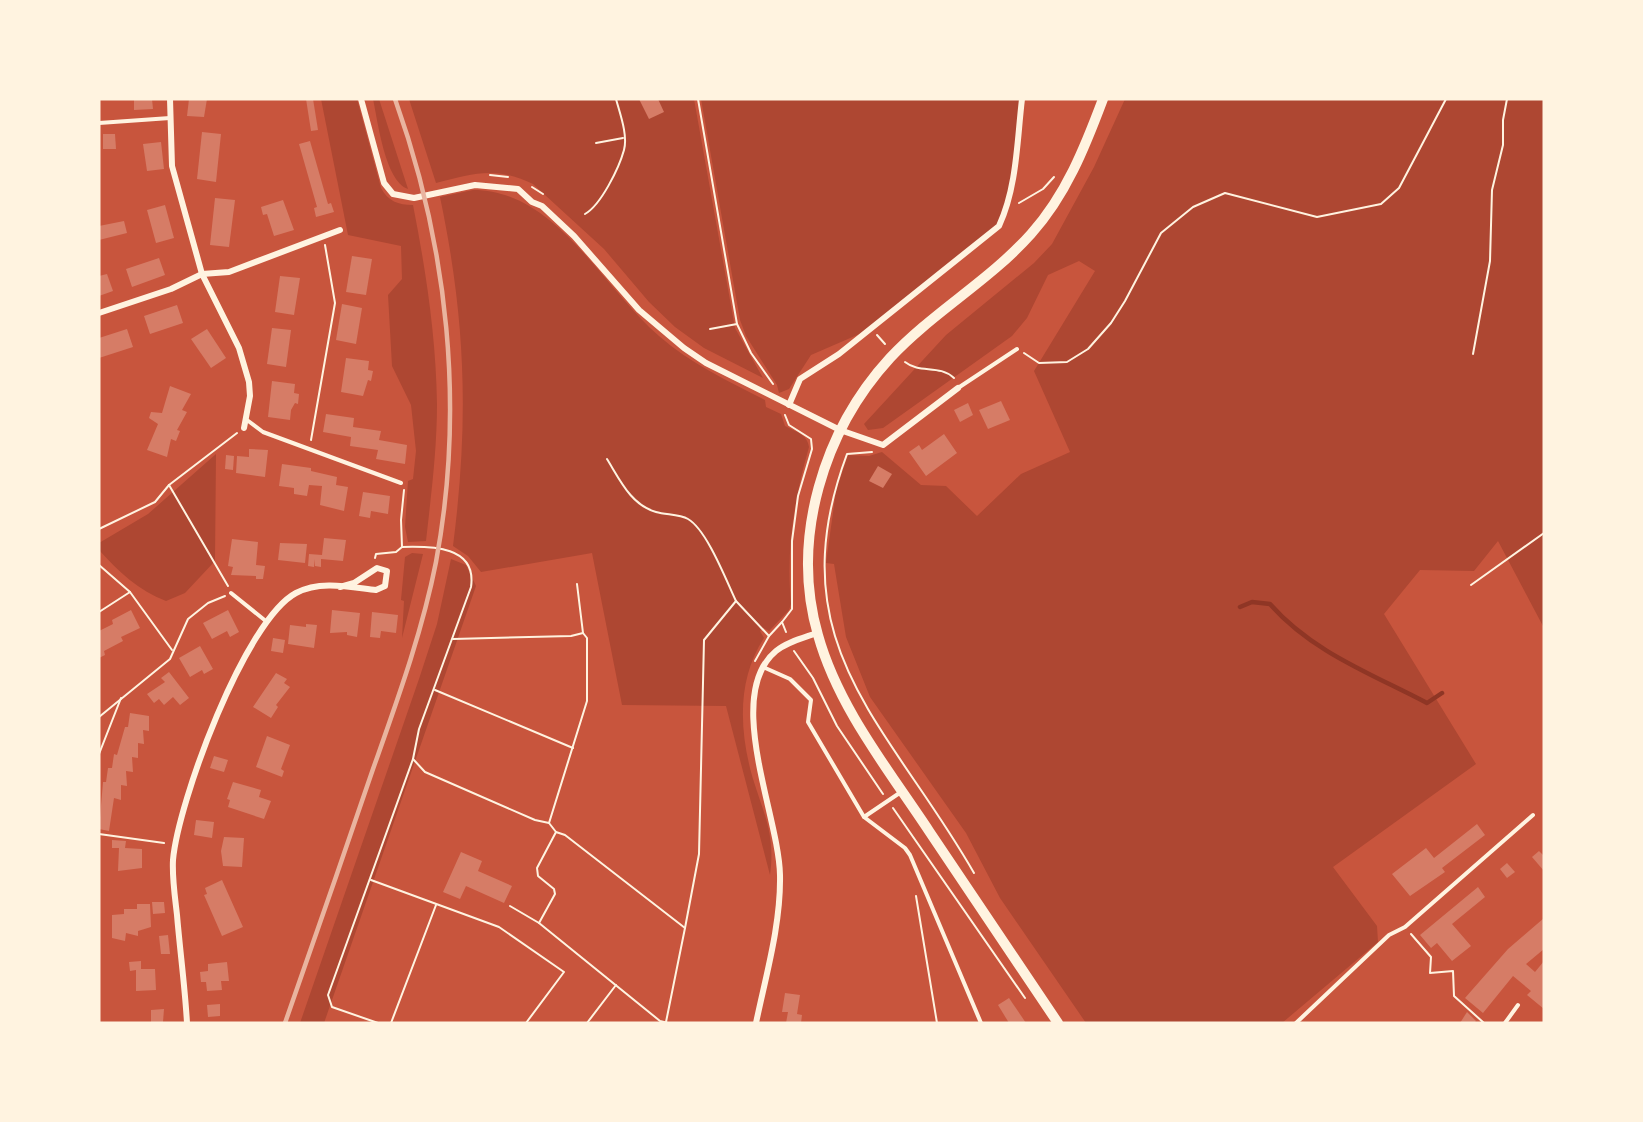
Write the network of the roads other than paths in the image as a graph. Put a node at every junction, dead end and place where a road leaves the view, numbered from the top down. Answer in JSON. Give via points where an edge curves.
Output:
{"nodes":[{"id":1,"x":170,"y":99,"type":"edge"},
{"id":2,"x":361,"y":99,"type":"edge"},
{"id":3,"x":1022,"y":99,"type":"edge"},
{"id":4,"x":1103,"y":99,"type":"edge"},
{"id":5,"x":170,"y":118,"type":"junction"},
{"id":6,"x":99,"y":123,"type":"edge"},
{"id":7,"x":340,"y":230,"type":"dead end"},
{"id":8,"x":202,"y":274,"type":"junction"},
{"id":9,"x":99,"y":313,"type":"edge"},
{"id":10,"x":1017,"y":349,"type":"road end"},
{"id":11,"x":960,"y":387,"type":"joint"},
{"id":12,"x":789,"y":405,"type":"junction"},
{"id":13,"x":247,"y":420,"type":"junction"},
{"id":14,"x":244,"y":428,"type":"road end"},
{"id":15,"x":840,"y":430,"type":"junction"},
{"id":16,"x":401,"y":483,"type":"road end"},
{"id":17,"x":340,"y":586,"type":"junction"},
{"id":18,"x":231,"y":593,"type":"road end"},
{"id":19,"x":267,"y":622,"type":"junction"},
{"id":20,"x":817,"y":633,"type":"junction"},
{"id":21,"x":763,"y":667,"type":"junction"},
{"id":22,"x":902,"y":791,"type":"junction"},
{"id":23,"x":1533,"y":815,"type":"dead end"},
{"id":24,"x":864,"y":817,"type":"junction"},
{"id":25,"x":1518,"y":1005,"type":"dead end"},
{"id":26,"x":187,"y":1023,"type":"edge"},
{"id":27,"x":756,"y":1023,"type":"edge"},
{"id":28,"x":981,"y":1023,"type":"edge"},
{"id":29,"x":1058,"y":1023,"type":"edge"},
{"id":30,"x":1296,"y":1023,"type":"edge"},
{"id":31,"x":1505,"y":1023,"type":"edge"}],
"edges":[{"from":1,"to":5,"type":"street"},
{"from":2,"to":12,"type":"street","via":[[384,183],[398,197],[414,198],[475,184],[518,189],[594,255],[639,310],[661,330],[706,363]]},
{"from":3,"to":12,"type":"street","via":[[1007,207],[999,226],[839,354],[800,379]]},
{"from":4,"to":15,"type":"main road","via":[[1064,190],[1032,234],[895,354],[866,386]]},
{"from":5,"to":6,"type":"lane"},
{"from":5,"to":8,"type":"street","via":[[172,166]]},
{"from":7,"to":8,"type":"street","via":[[229,272]]},
{"from":8,"to":9,"type":"street","via":[[171,289]]},
{"from":8,"to":13,"type":"street","via":[[239,348],[249,382]]},
{"from":10,"to":11,"type":"lane"},
{"from":11,"to":15,"type":"street","via":[[883,445]]},
{"from":12,"to":15,"type":"street"},
{"from":13,"to":14,"type":"street"},
{"from":13,"to":16,"type":"lane","via":[[263,432]]},
{"from":15,"to":20,"type":"main road","via":[[823,471],[811,527],[809,566]]},
{"from":17,"to":17,"type":"street","via":[[376,590],[385,586],[387,571],[377,568],[354,583]]},
{"from":17,"to":19,"type":"street","via":[[310,587],[296,593]]},
{"from":18,"to":19,"type":"lane"},
{"from":19,"to":26,"type":"street","via":[[197,761],[175,845],[173,878]]},
{"from":20,"to":21,"type":"street","via":[[776,651]]},
{"from":20,"to":22,"type":"main road","via":[[848,706]]},
{"from":21,"to":24,"type":"lane","via":[[790,679],[811,700],[808,722]]},
{"from":21,"to":27,"type":"street","via":[[756,684],[753,734],[780,874]]},
{"from":22,"to":24,"type":"lane"},
{"from":22,"to":29,"type":"main road"},
{"from":23,"to":30,"type":"lane","via":[[1405,927],[1389,935]]},
{"from":24,"to":28,"type":"lane","via":[[910,855]]},
{"from":25,"to":31,"type":"lane"}]}
